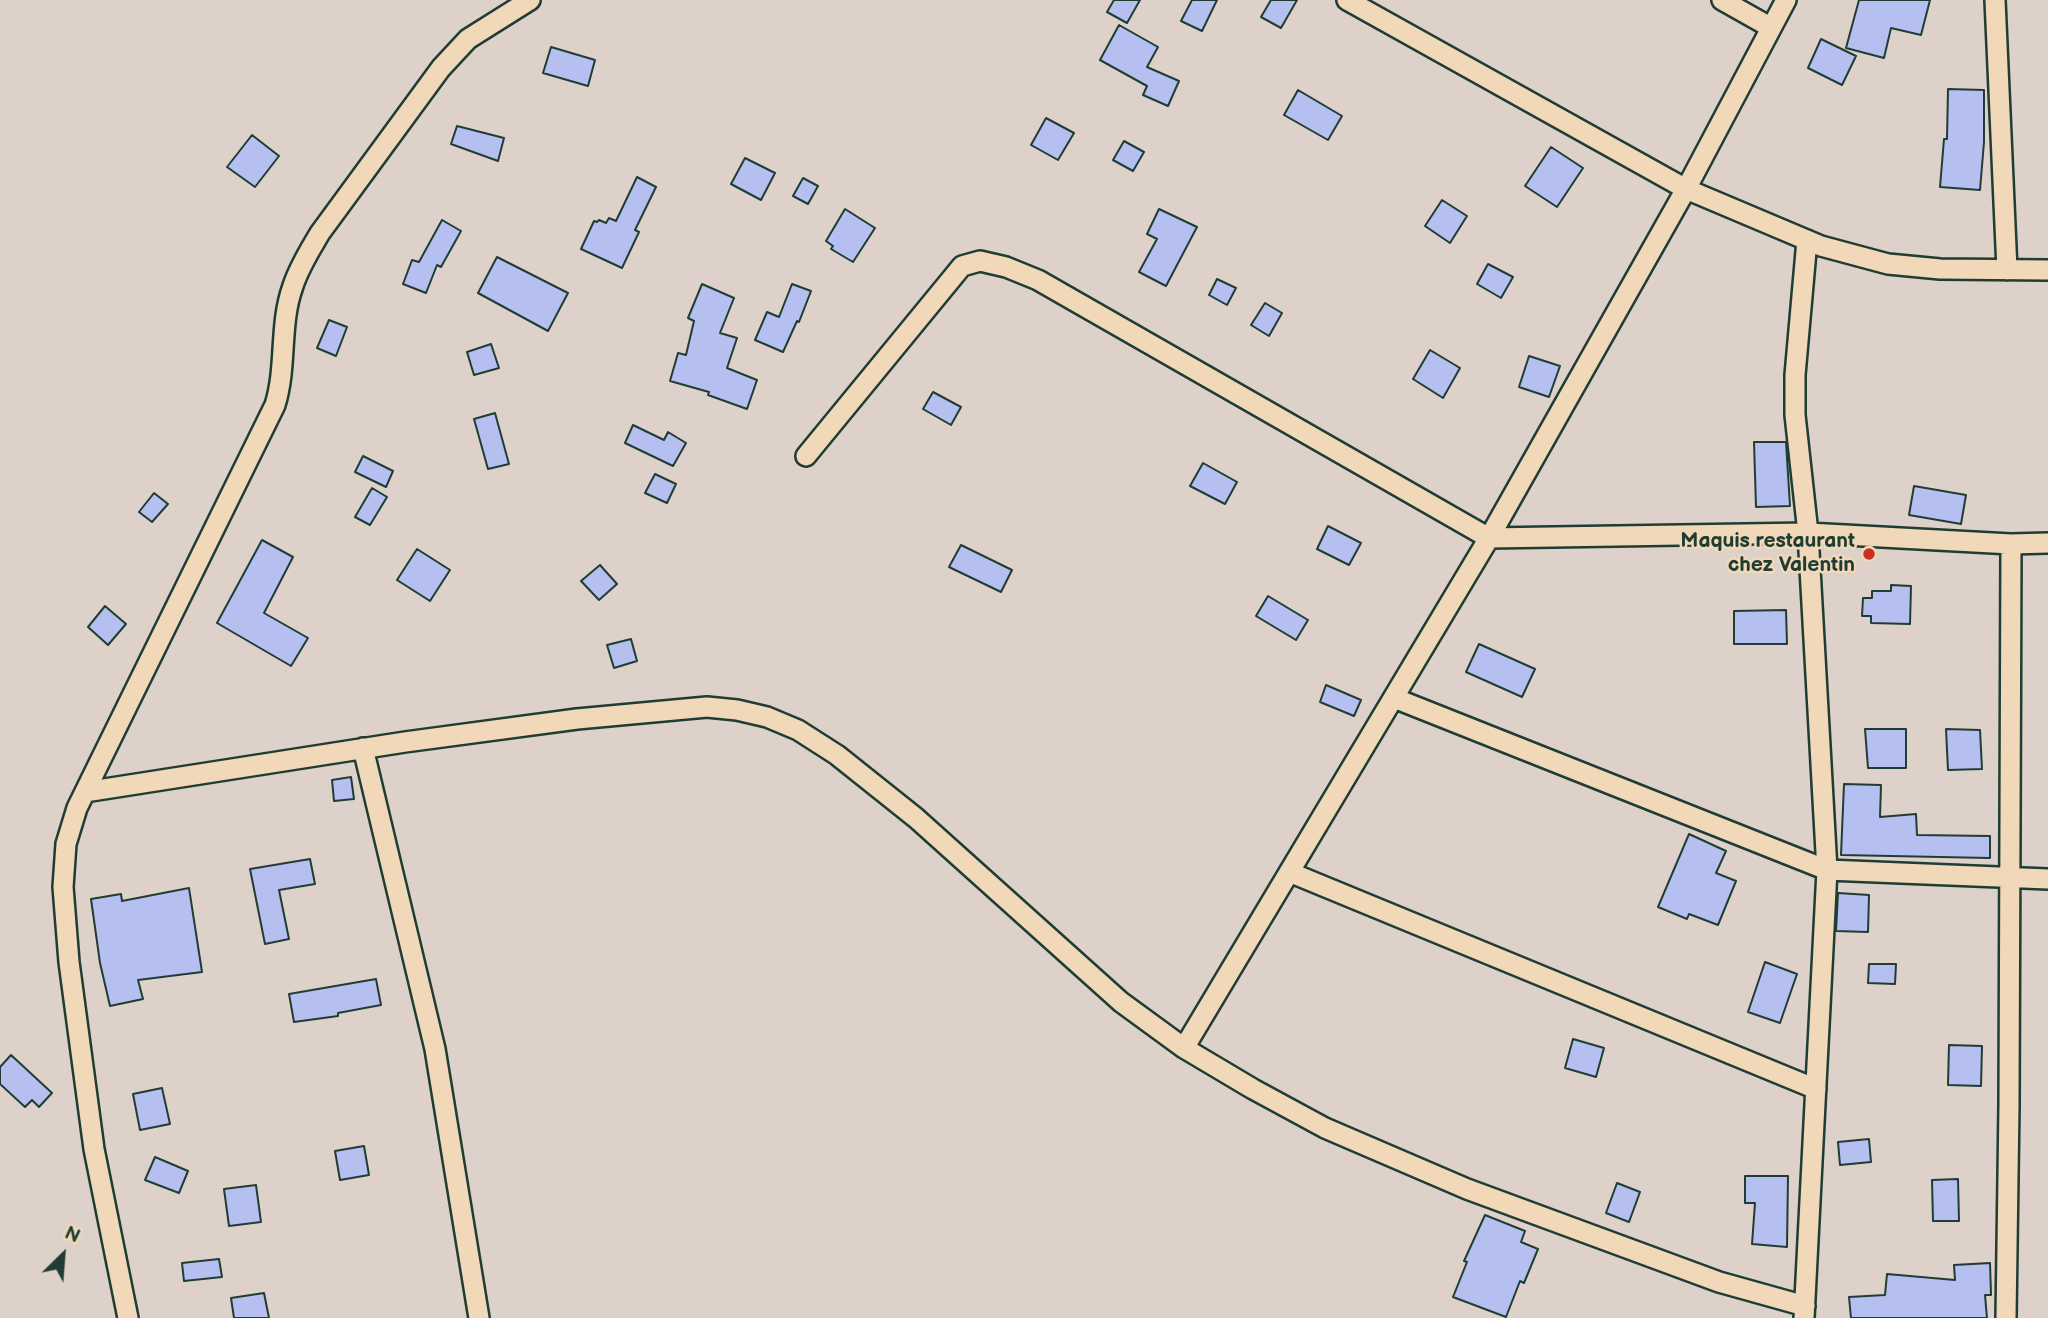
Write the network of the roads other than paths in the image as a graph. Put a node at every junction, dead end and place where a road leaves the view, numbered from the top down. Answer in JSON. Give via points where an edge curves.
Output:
{"nodes":[{"id":1,"x":530,"y":0,"type":"edge"},
{"id":2,"x":1347,"y":0,"type":"edge"},
{"id":3,"x":1723,"y":0,"type":"edge"},
{"id":4,"x":1786,"y":0,"type":"edge"},
{"id":5,"x":1995,"y":0,"type":"edge"},
{"id":6,"x":1770,"y":27,"type":"junction"},
{"id":7,"x":1686,"y":189,"type":"junction"},
{"id":8,"x":1807,"y":240,"type":"junction"},
{"id":9,"x":2007,"y":270,"type":"junction"},
{"id":10,"x":2048,"y":270,"type":"edge"},
{"id":11,"x":806,"y":456,"type":"dead end"},
{"id":12,"x":1808,"y":533,"type":"junction"},
{"id":13,"x":1489,"y":538,"type":"junction"},
{"id":14,"x":2048,"y":543,"type":"edge"},
{"id":15,"x":2011,"y":544,"type":"junction"},
{"id":16,"x":1394,"y":698,"type":"junction"},
{"id":17,"x":363,"y":748,"type":"junction"},
{"id":18,"x":85,"y":792,"type":"junction"},
{"id":19,"x":1827,"y":870,"type":"junction"},
{"id":20,"x":1289,"y":872,"type":"junction"},
{"id":21,"x":2010,"y":877,"type":"junction"},
{"id":22,"x":2048,"y":879,"type":"edge"},
{"id":23,"x":1184,"y":1048,"type":"junction"},
{"id":24,"x":1816,"y":1089,"type":"junction"},
{"id":25,"x":1804,"y":1312,"type":"edge"},
{"id":26,"x":128,"y":1318,"type":"edge"},
{"id":27,"x":479,"y":1318,"type":"edge"},
{"id":28,"x":2006,"y":1318,"type":"edge"}],
"edges":[{"from":1,"to":18,"type":"street","via":[[468,39],[441,68],[303,262],[287,311],[281,386],[275,405]]},
{"from":2,"to":7,"type":"street"},
{"from":3,"to":6,"type":"street"},
{"from":4,"to":6,"type":"street"},
{"from":5,"to":9,"type":"street"},
{"from":6,"to":7,"type":"street"},
{"from":7,"to":8,"type":"street"},
{"from":7,"to":13,"type":"street"},
{"from":8,"to":9,"type":"street","via":[[1888,264]]},
{"from":8,"to":12,"type":"street","via":[[1794,415]]},
{"from":9,"to":10,"type":"street"},
{"from":11,"to":13,"type":"street","via":[[962,266],[980,261],[1038,280]]},
{"from":12,"to":13,"type":"street"},
{"from":12,"to":15,"type":"street"},
{"from":12,"to":19,"type":"street"},
{"from":13,"to":16,"type":"street"},
{"from":14,"to":15,"type":"street"},
{"from":15,"to":21,"type":"street"},
{"from":16,"to":19,"type":"street"},
{"from":16,"to":20,"type":"street"},
{"from":17,"to":18,"type":"street"},
{"from":17,"to":23,"type":"street","via":[[707,707],[767,717],[837,755],[916,818],[1121,1002]]},
{"from":17,"to":27,"type":"street","via":[[435,1049]]},
{"from":18,"to":26,"type":"street","via":[[66,844],[63,887],[69,962],[94,1149]]},
{"from":19,"to":21,"type":"street"},
{"from":19,"to":24,"type":"street"},
{"from":20,"to":23,"type":"street"},
{"from":20,"to":24,"type":"street"},
{"from":21,"to":22,"type":"street"},
{"from":21,"to":28,"type":"street"},
{"from":23,"to":25,"type":"street","via":[[1325,1128],[1467,1189]]},
{"from":24,"to":25,"type":"street"}]}
